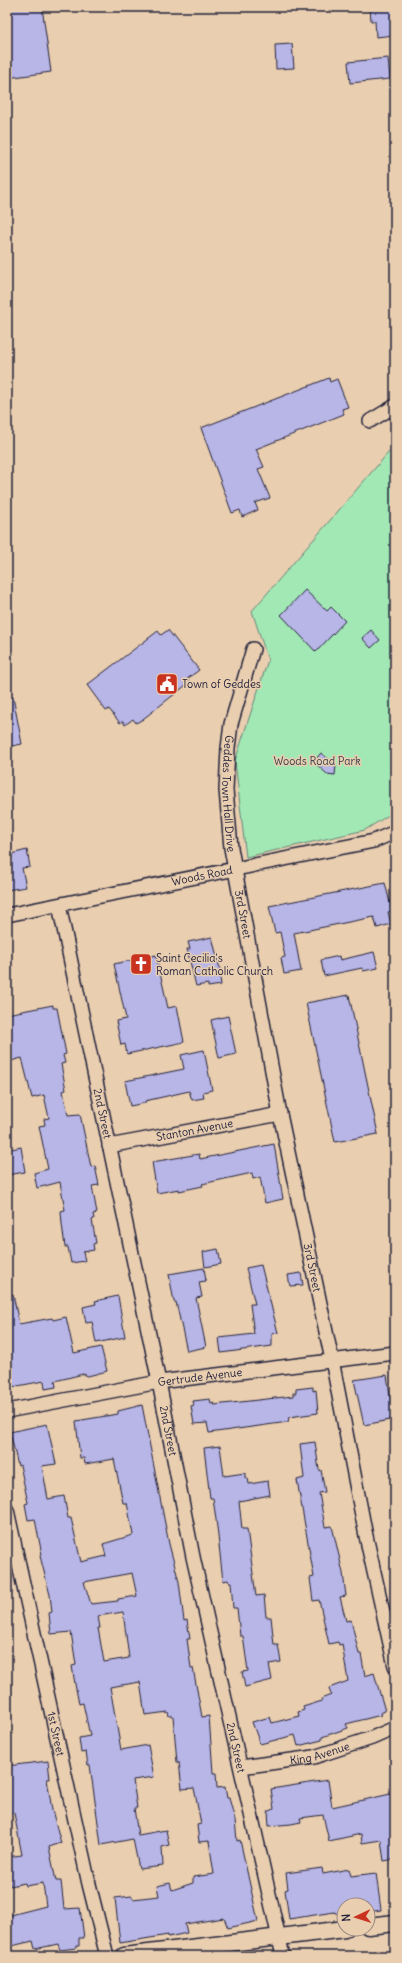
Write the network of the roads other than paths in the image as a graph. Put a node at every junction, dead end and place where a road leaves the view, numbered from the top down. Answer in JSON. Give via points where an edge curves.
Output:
{"nodes":[{"id":1,"x":395,"y":406,"type":"edge"},
{"id":2,"x":370,"y":421,"type":"dead end"},
{"id":3,"x":253,"y":649,"type":"dead end"},
{"id":4,"x":395,"y":832,"type":"edge"},
{"id":5,"x":236,"y":869,"type":"junction"},
{"id":6,"x":59,"y":905,"type":"junction"},
{"id":7,"x":7,"y":915,"type":"edge"},
{"id":8,"x":280,"y":1114,"type":"junction"},
{"id":9,"x":109,"y":1146,"type":"junction"},
{"id":10,"x":395,"y":1353,"type":"edge"},
{"id":11,"x":332,"y":1360,"type":"junction"},
{"id":12,"x":159,"y":1382,"type":"junction"},
{"id":13,"x":7,"y":1411,"type":"edge"},
{"id":14,"x":7,"y":1510,"type":"edge"},
{"id":15,"x":395,"y":1666,"type":"edge"},
{"id":16,"x":395,"y":1728,"type":"edge"},
{"id":17,"x":241,"y":1767,"type":"junction"},
{"id":18,"x":395,"y":1923,"type":"edge"},
{"id":19,"x":376,"y":1925,"type":"edge"},
{"id":20,"x":336,"y":1930,"type":"edge"},
{"id":21,"x":279,"y":1937,"type":"junction"},
{"id":22,"x":107,"y":1956,"type":"edge"},
{"id":23,"x":124,"y":1956,"type":"edge"},
{"id":24,"x":283,"y":1956,"type":"edge"}],
"edges":[{"from":1,"to":2,"type":"street"},
{"from":3,"to":5,"type":"street","name":"Geddes Town Hall Drive","via":[[231,724],[228,748],[226,790],[231,848]]},
{"from":4,"to":5,"type":"street","name":"Woods Road","via":[[374,841]]},
{"from":5,"to":6,"type":"street","name":"Woods Road"},
{"from":5,"to":8,"type":"street","name":"3rd Street"},
{"from":6,"to":7,"type":"street","name":"Woods Road"},
{"from":6,"to":9,"type":"street","name":"2nd Street"},
{"from":8,"to":9,"type":"street","name":"Stanton Avenue"},
{"from":8,"to":11,"type":"street","name":"3rd Street"},
{"from":9,"to":12,"type":"street","name":"2nd Street"},
{"from":10,"to":11,"type":"street","name":"Gertrude Avenue"},
{"from":11,"to":12,"type":"street","name":"Gertrude Avenue"},
{"from":11,"to":15,"type":"street","name":"3rd Street","via":[[366,1536]]},
{"from":12,"to":13,"type":"street","name":"Gertrude Avenue"},
{"from":12,"to":17,"type":"street","name":"2nd Street","via":[[193,1557]]},
{"from":14,"to":22,"type":"street","name":"1st Street","via":[[82,1854]]},
{"from":16,"to":17,"type":"street","name":"King Avenue","via":[[314,1757]]},
{"from":17,"to":21,"type":"street","name":"2nd Street"},
{"from":18,"to":19,"type":"street"},
{"from":20,"to":21,"type":"street"},
{"from":21,"to":23,"type":"street"},
{"from":21,"to":24,"type":"street","name":"2nd Street"}]}
